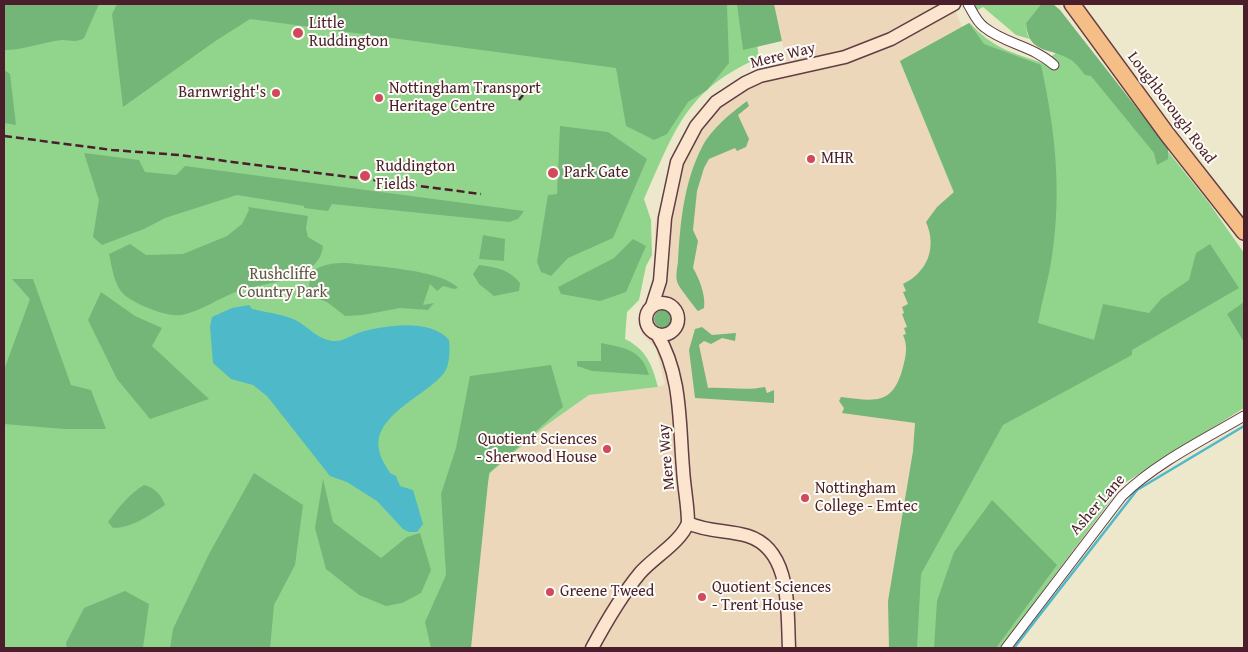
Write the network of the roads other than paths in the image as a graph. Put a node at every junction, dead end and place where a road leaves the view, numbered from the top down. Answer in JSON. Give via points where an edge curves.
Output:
{"nodes":[{"id":1,"x":954,"y":4,"type":"edge"},
{"id":2,"x":968,"y":4,"type":"edge"},
{"id":3,"x":1072,"y":4,"type":"edge"},
{"id":4,"x":1054,"y":65,"type":"dead end"},
{"id":5,"x":1244,"y":232,"type":"edge"},
{"id":6,"x":660,"y":281,"type":"junction"},
{"id":7,"x":668,"y":304,"type":"junction"},
{"id":8,"x":652,"y":306,"type":"junction"},
{"id":9,"x":674,"y":330,"type":"junction"},
{"id":10,"x":658,"y":334,"type":"junction"},
{"id":11,"x":670,"y":360,"type":"junction"},
{"id":12,"x":1244,"y":416,"type":"edge"},
{"id":13,"x":688,"y":523,"type":"junction"},
{"id":14,"x":592,"y":648,"type":"edge"},
{"id":15,"x":789,"y":648,"type":"edge"},
{"id":16,"x":1006,"y":648,"type":"edge"}],
"edges":[{"from":1,"to":6,"type":"street","name":"Mere Way","via":[[891,40],[845,57],[760,76],[716,102],[696,126],[677,162],[665,218]]},
{"from":2,"to":4,"type":"street","via":[[983,27],[1042,54]]},
{"from":3,"to":5,"type":"main road","name":"Loughborough Road"},
{"from":6,"to":7,"type":"street","name":"Mere Way"},
{"from":6,"to":8,"type":"street","name":"Mere Way"},
{"from":7,"to":8,"type":"street"},
{"from":7,"to":9,"type":"street","via":[[677,312],[678,323]]},
{"from":8,"to":10,"type":"street","via":[[646,322]]},
{"from":9,"to":10,"type":"street"},
{"from":9,"to":11,"type":"street","name":"Mere Way"},
{"from":10,"to":11,"type":"street","name":"Mere Way"},
{"from":11,"to":13,"type":"street","name":"Mere Way","via":[[680,406]]},
{"from":12,"to":16,"type":"street","name":"Asher Lane","via":[[1134,484]]},
{"from":13,"to":14,"type":"street","via":[[627,590]]},
{"from":13,"to":15,"type":"street","via":[[756,539],[775,556],[783,578]]}]}
